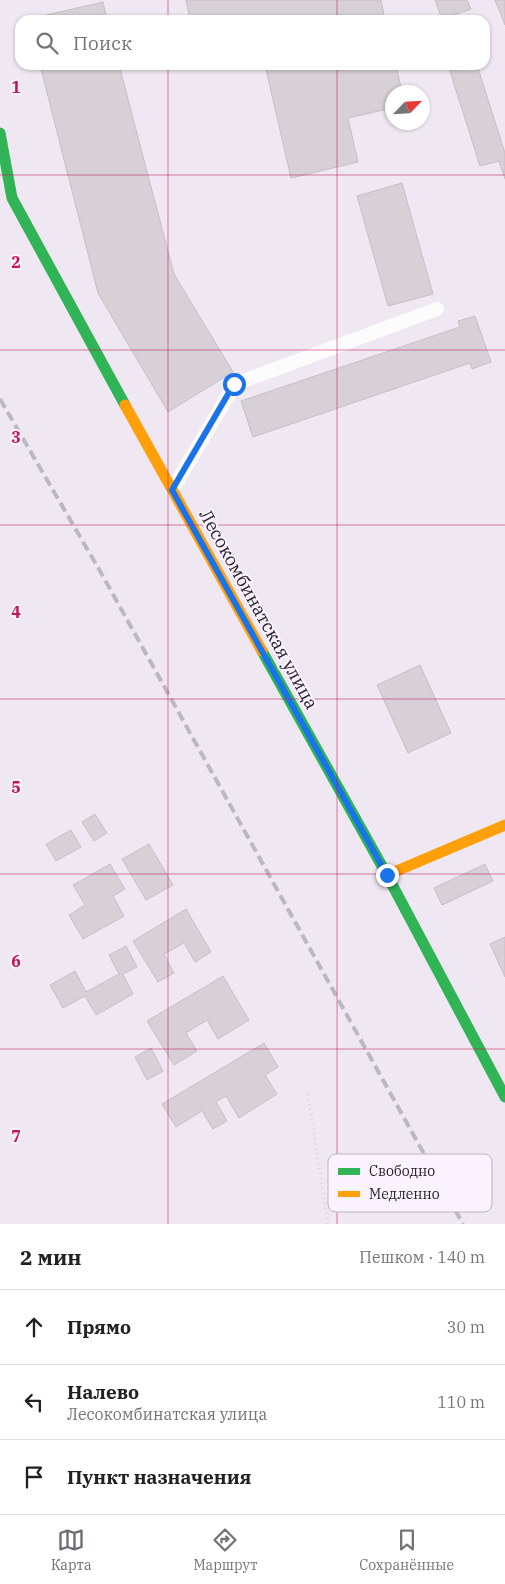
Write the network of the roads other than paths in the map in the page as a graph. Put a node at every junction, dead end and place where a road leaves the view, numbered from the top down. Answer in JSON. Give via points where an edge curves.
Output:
{"nodes":[{"id":1,"x":0,"y":133,"type":"edge"},
{"id":2,"x":437,"y":309,"type":"dead end"},
{"id":3,"x":172,"y":490,"type":"junction"},
{"id":4,"x":505,"y":825,"type":"edge"},
{"id":5,"x":387,"y":875,"type":"junction"},
{"id":6,"x":505,"y":1097,"type":"edge"}],
"edges":[{"from":1,"to":3,"type":"main road","name":"Лесокомбинатская улица","via":[[12,198]]},
{"from":2,"to":3,"type":"lane","via":[[234,384]]},
{"from":3,"to":5,"type":"main road","name":"Лесокомбинатская улица"},
{"from":4,"to":5,"type":"main road"},
{"from":5,"to":6,"type":"main road","name":"Лесокомбинатская улица"}]}
